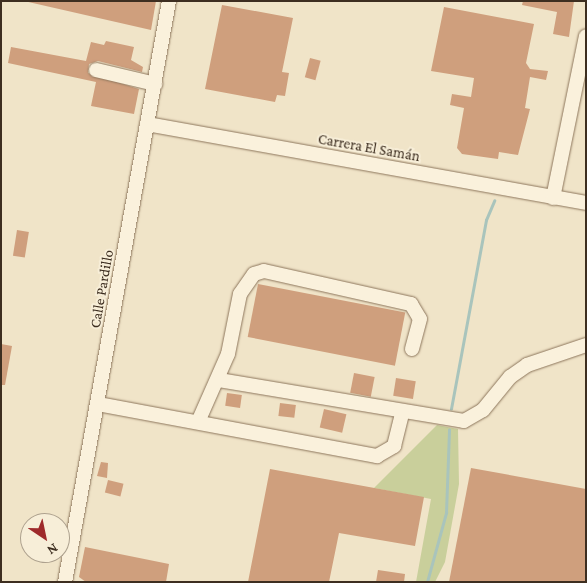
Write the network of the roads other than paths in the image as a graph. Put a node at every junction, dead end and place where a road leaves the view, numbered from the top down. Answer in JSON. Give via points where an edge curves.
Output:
{"nodes":[{"id":1,"x":169,"y":1,"type":"edge"},
{"id":2,"x":586,"y":36,"type":"edge"},
{"id":3,"x":96,"y":70,"type":"dead end"},
{"id":4,"x":154,"y":84,"type":"junction"},
{"id":5,"x":147,"y":124,"type":"junction"},
{"id":6,"x":553,"y":198,"type":"junction"},
{"id":7,"x":586,"y":204,"type":"edge"},
{"id":8,"x":586,"y":345,"type":"edge"},
{"id":9,"x":412,"y":349,"type":"dead end"},
{"id":10,"x":219,"y":380,"type":"junction"},
{"id":11,"x":98,"y":404,"type":"junction"},
{"id":12,"x":402,"y":414,"type":"junction"},
{"id":13,"x":198,"y":422,"type":"junction"},
{"id":14,"x":65,"y":582,"type":"edge"}],
"edges":[{"from":1,"to":4,"type":"street","name":"Calle Pardillo"},
{"from":2,"to":6,"type":"street"},
{"from":3,"to":4,"type":"street"},
{"from":4,"to":5,"type":"street","name":"Calle Pardillo"},
{"from":5,"to":6,"type":"street","name":"Carrera El Samán"},
{"from":5,"to":11,"type":"street","name":"Calle Pardillo"},
{"from":6,"to":7,"type":"street","name":"Carrera El Samán"},
{"from":8,"to":12,"type":"street","via":[[527,365],[510,376],[483,410],[464,421]]},
{"from":9,"to":10,"type":"street","via":[[420,320],[411,304],[264,271],[245,283]]},
{"from":10,"to":12,"type":"street"},
{"from":10,"to":13,"type":"street"},
{"from":11,"to":13,"type":"street"},
{"from":11,"to":14,"type":"street","name":"Calle Pardillo"},
{"from":12,"to":13,"type":"street","via":[[394,446],[377,456]]}]}
